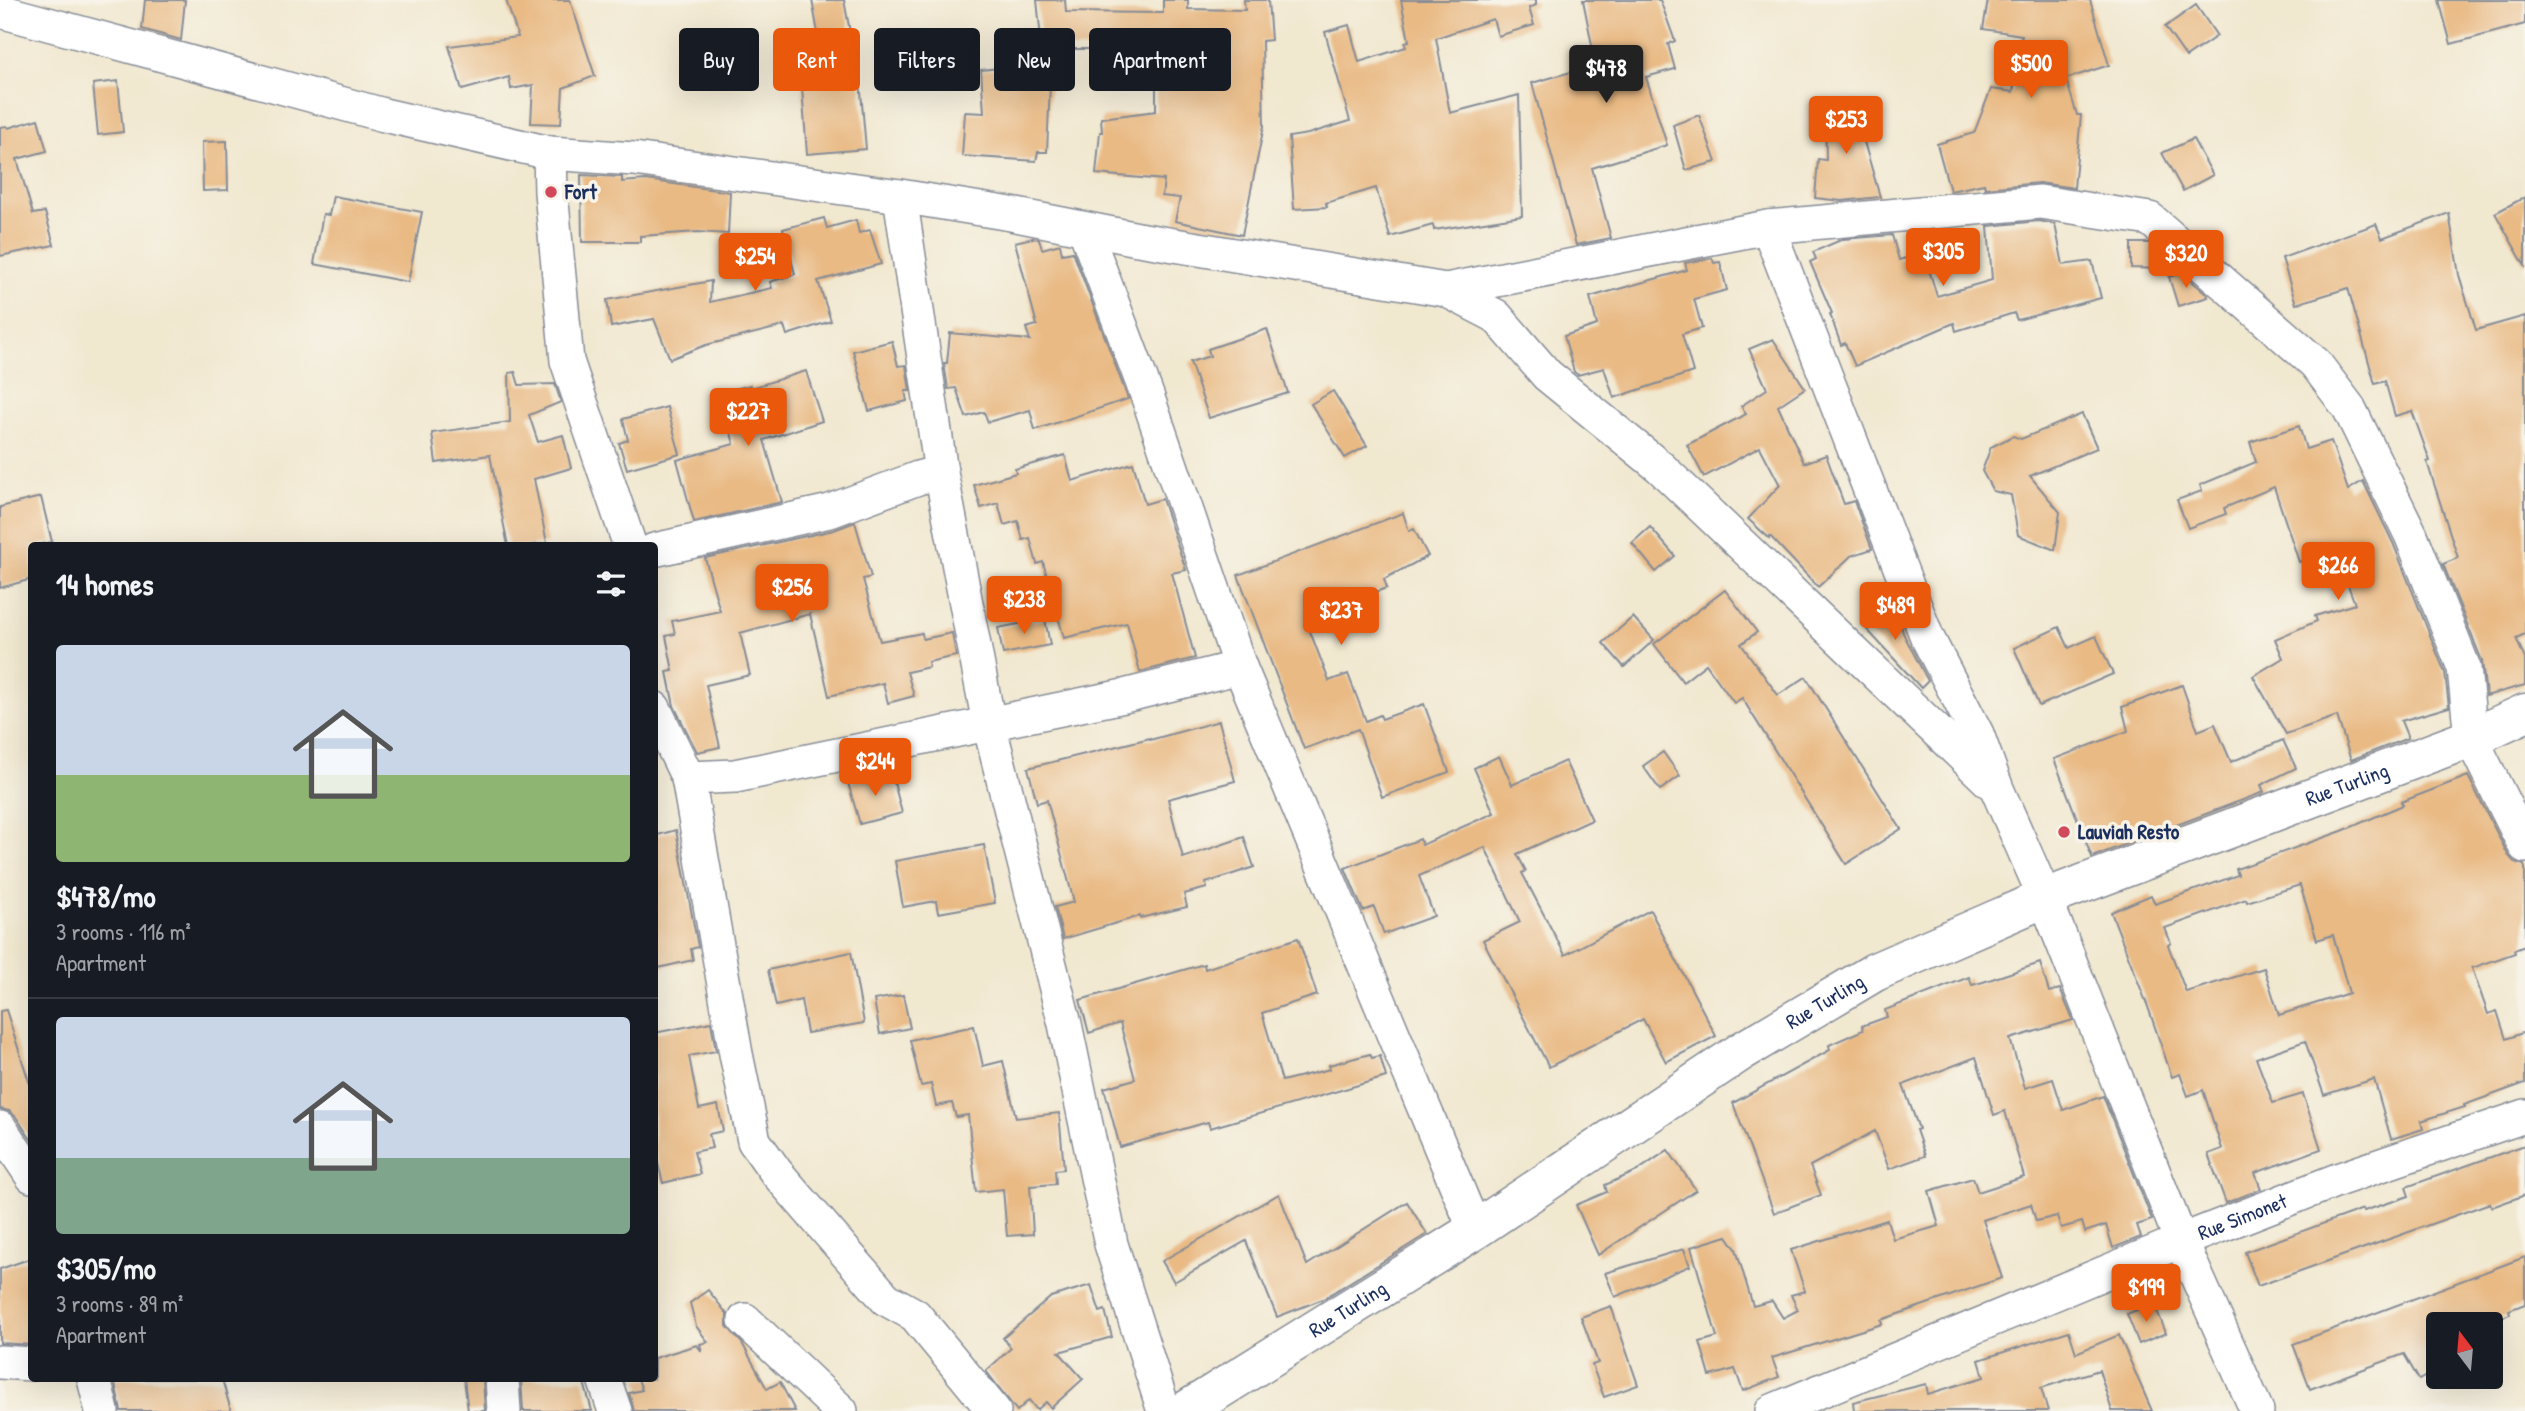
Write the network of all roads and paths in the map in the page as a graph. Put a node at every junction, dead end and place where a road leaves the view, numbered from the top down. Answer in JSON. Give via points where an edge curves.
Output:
{"nodes":[{"id":1,"x":0,"y":11,"type":"edge"},
{"id":2,"x":550,"y":153,"type":"junction"},
{"id":3,"x":900,"y":196,"type":"junction"},
{"id":4,"x":1768,"y":227,"type":"junction"},
{"id":5,"x":1085,"y":230,"type":"junction"},
{"id":6,"x":1446,"y":290,"type":"junction"},
{"id":7,"x":941,"y":472,"type":"junction"},
{"id":8,"x":629,"y":542,"type":"edge"},
{"id":9,"x":658,"y":549,"type":"edge"},
{"id":10,"x":1240,"y":667,"type":"junction"},
{"id":11,"x":2525,"y":713,"type":"edge"},
{"id":12,"x":658,"y":716,"type":"edge"},
{"id":13,"x":989,"y":724,"type":"junction"},
{"id":14,"x":2471,"y":738,"type":"junction"},
{"id":15,"x":688,"y":778,"type":"junction"},
{"id":16,"x":1997,"y":789,"type":"junction"},
{"id":17,"x":2525,"y":846,"type":"edge"},
{"id":18,"x":2045,"y":898,"type":"junction"},
{"id":19,"x":2525,"y":1116,"type":"edge"},
{"id":20,"x":0,"y":1128,"type":"edge"},
{"id":21,"x":28,"y":1170,"type":"edge"},
{"id":22,"x":1475,"y":1230,"type":"junction"},
{"id":23,"x":2181,"y":1241,"type":"junction"},
{"id":24,"x":745,"y":1320,"type":"dead end"},
{"id":25,"x":0,"y":1362,"type":"edge"},
{"id":26,"x":28,"y":1364,"type":"edge"},
{"id":27,"x":95,"y":1382,"type":"edge"},
{"id":28,"x":502,"y":1382,"type":"edge"},
{"id":29,"x":605,"y":1382,"type":"edge"},
{"id":30,"x":102,"y":1411,"type":"edge"},
{"id":31,"x":504,"y":1411,"type":"edge"},
{"id":32,"x":615,"y":1411,"type":"edge"},
{"id":33,"x":841,"y":1411,"type":"edge"},
{"id":34,"x":994,"y":1411,"type":"edge"},
{"id":35,"x":1164,"y":1411,"type":"edge"},
{"id":36,"x":1185,"y":1411,"type":"edge"},
{"id":37,"x":1772,"y":1411,"type":"edge"},
{"id":38,"x":2257,"y":1411,"type":"edge"}],
"edges":[{"from":1,"to":2,"type":"street","via":[[384,115]]},
{"from":2,"to":3,"type":"street","via":[[634,159]]},
{"from":2,"to":8,"type":"street","via":[[567,361]]},
{"from":3,"to":5,"type":"street"},
{"from":3,"to":7,"type":"street"},
{"from":4,"to":6,"type":"street"},
{"from":4,"to":14,"type":"street","via":[[2040,202],[2150,219],[2315,363],[2349,408],[2411,535],[2464,668]]},
{"from":4,"to":16,"type":"street","via":[[1927,636],[1977,734]]},
{"from":5,"to":6,"type":"street"},
{"from":5,"to":10,"type":"street","via":[[1152,408]]},
{"from":6,"to":16,"type":"street","via":[[1496,316],[1547,375],[1660,467]]},
{"from":7,"to":9,"type":"street","via":[[830,510]]},
{"from":7,"to":13,"type":"street"},
{"from":10,"to":13,"type":"street"},
{"from":10,"to":22,"type":"street"},
{"from":11,"to":14,"type":"main road","name":"Rue Turling"},
{"from":12,"to":15,"type":"street"},
{"from":13,"to":15,"type":"street","via":[[735,776]]},
{"from":13,"to":35,"type":"street","via":[[1065,1024],[1111,1244]]},
{"from":14,"to":17,"type":"street"},
{"from":14,"to":18,"type":"main road","name":"Rue Turling"},
{"from":15,"to":34,"type":"street","via":[[754,1141],[886,1299],[915,1315]]},
{"from":16,"to":18,"type":"street"},
{"from":18,"to":22,"type":"main road","name":"Rue Turling","via":[[1875,972],[1742,1051]]},
{"from":18,"to":23,"type":"street"},
{"from":19,"to":23,"type":"street","name":"Rue Simonet","via":[[2340,1179]]},
{"from":20,"to":21,"type":"street"},
{"from":22,"to":36,"type":"main road","name":"Rue Turling"},
{"from":23,"to":37,"type":"street","name":"Rue Simonet"},
{"from":23,"to":38,"type":"street"},
{"from":24,"to":33,"type":"street"},
{"from":25,"to":26,"type":"street"},
{"from":27,"to":30,"type":"street"},
{"from":28,"to":31,"type":"street"},
{"from":29,"to":32,"type":"street"}]}
